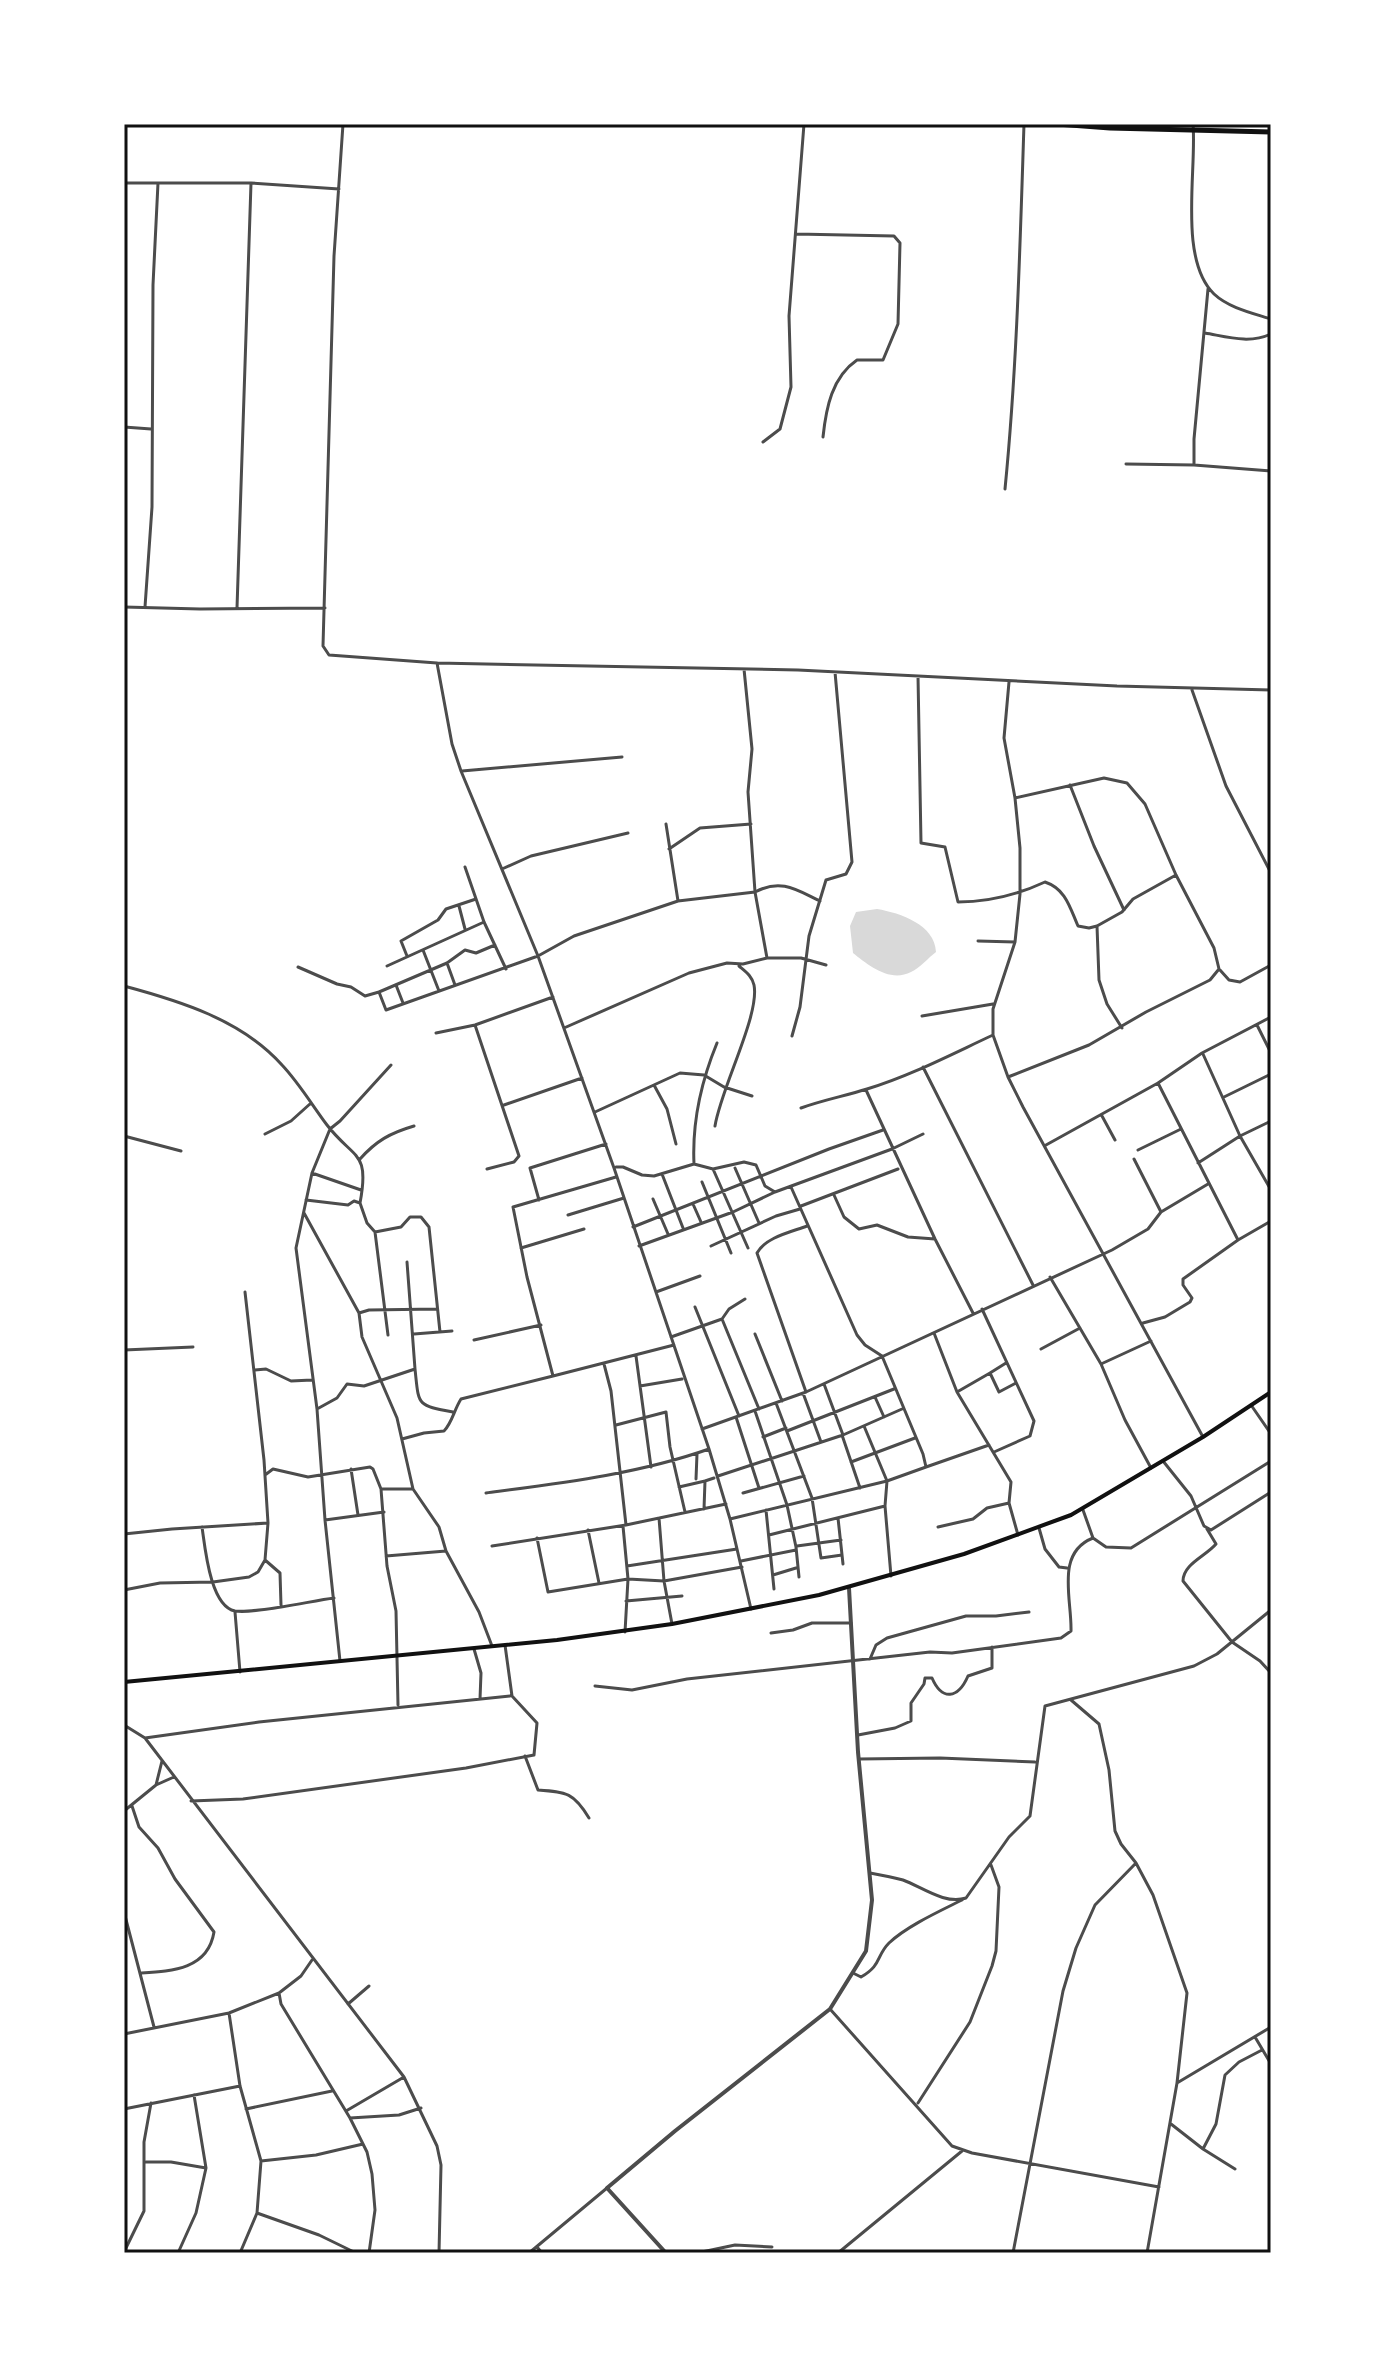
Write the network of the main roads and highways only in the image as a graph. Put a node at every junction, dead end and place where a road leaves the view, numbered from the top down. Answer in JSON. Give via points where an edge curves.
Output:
{"nodes":[{"id":1,"x":1057,"y":124,"type":"edge"},
{"id":2,"x":1193,"y":128,"type":"edge"},
{"id":3,"x":1271,"y":132,"type":"edge"},
{"id":4,"x":1271,"y":1392,"type":"edge"},
{"id":5,"x":124,"y":1682,"type":"edge"}],
"edges":[{"from":1,"to":2,"type":"highway"},
{"from":2,"to":3,"type":"highway"},
{"from":4,"to":5,"type":"main road","via":[[1083,1510],[849,1588],[625,1632]]}]}
